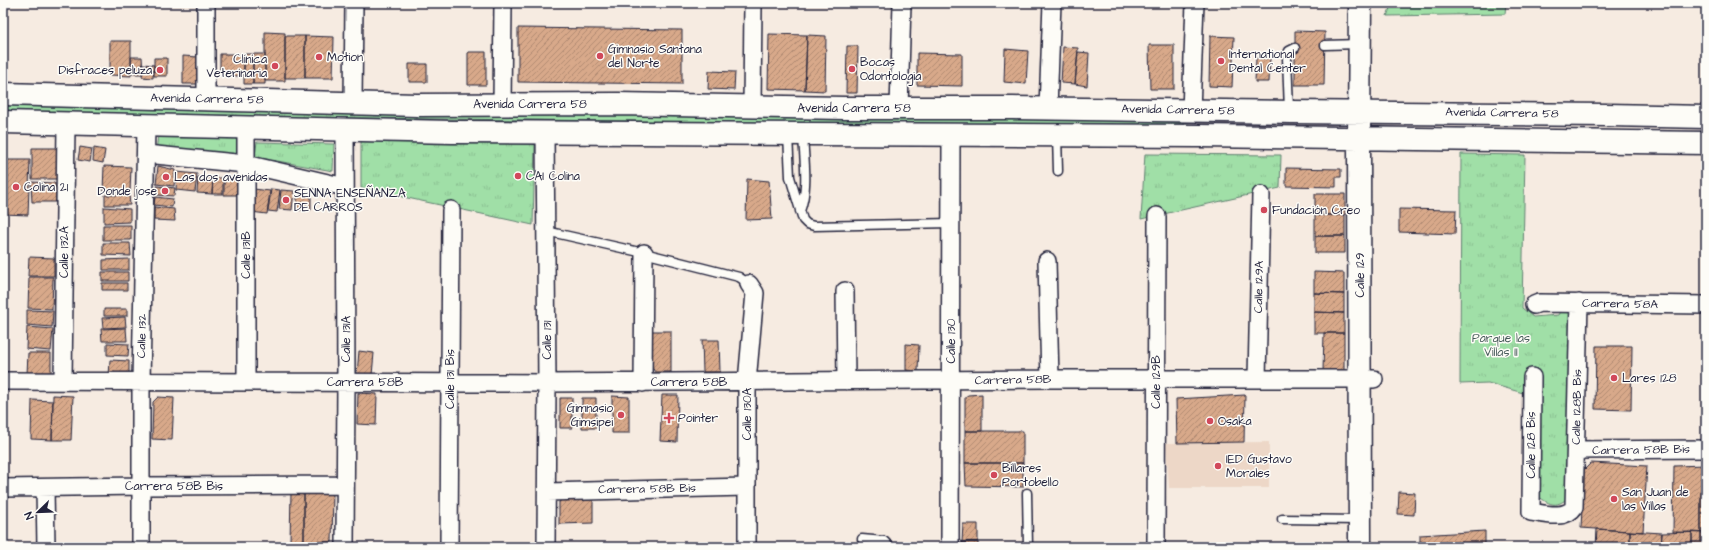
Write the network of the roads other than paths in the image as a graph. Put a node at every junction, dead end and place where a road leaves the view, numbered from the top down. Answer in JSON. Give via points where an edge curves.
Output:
{"nodes":[{"id":1,"x":206,"y":3,"type":"edge"},
{"id":2,"x":354,"y":3,"type":"edge"},
{"id":3,"x":503,"y":3,"type":"edge"},
{"id":4,"x":753,"y":3,"type":"edge"},
{"id":5,"x":902,"y":3,"type":"edge"},
{"id":6,"x":1052,"y":3,"type":"edge"},
{"id":7,"x":1195,"y":3,"type":"edge"},
{"id":8,"x":1360,"y":3,"type":"edge"},
{"id":9,"x":1374,"y":3,"type":"edge"},
{"id":10,"x":1360,"y":44,"type":"junction"},
{"id":11,"x":1324,"y":45,"type":"dead end"},
{"id":12,"x":1295,"y":48,"type":"dead end"},
{"id":13,"x":3,"y":94,"type":"edge"},
{"id":14,"x":206,"y":98,"type":"junction"},
{"id":15,"x":353,"y":103,"type":"junction"},
{"id":16,"x":502,"y":104,"type":"junction"},
{"id":17,"x":752,"y":107,"type":"junction"},
{"id":18,"x":899,"y":108,"type":"junction"},
{"id":19,"x":1048,"y":108,"type":"junction"},
{"id":20,"x":1191,"y":111,"type":"junction"},
{"id":21,"x":1288,"y":112,"type":"junction"},
{"id":22,"x":1366,"y":112,"type":"junction"},
{"id":23,"x":1706,"y":117,"type":"edge"},
{"id":24,"x":3,"y":122,"type":"edge"},
{"id":25,"x":66,"y":124,"type":"junction"},
{"id":26,"x":146,"y":126,"type":"junction"},
{"id":27,"x":246,"y":128,"type":"junction"},
{"id":28,"x":345,"y":130,"type":"junction"},
{"id":29,"x":545,"y":132,"type":"junction"},
{"id":30,"x":796,"y":134,"type":"junction"},
{"id":31,"x":951,"y":135,"type":"junction"},
{"id":32,"x":1057,"y":135,"type":"junction"},
{"id":33,"x":1366,"y":138,"type":"junction"},
{"id":34,"x":1706,"y":143,"type":"edge"},
{"id":35,"x":146,"y":154,"type":"junction"},
{"id":36,"x":246,"y":164,"type":"junction"},
{"id":37,"x":1058,"y":171,"type":"dead end"},
{"id":38,"x":345,"y":187,"type":"junction"},
{"id":39,"x":1261,"y":195,"type":"dead end"},
{"id":40,"x":451,"y":210,"type":"dead end"},
{"id":41,"x":800,"y":211,"type":"junction"},
{"id":42,"x":1157,"y":216,"type":"dead end"},
{"id":43,"x":951,"y":223,"type":"junction"},
{"id":44,"x":546,"y":231,"type":"junction"},
{"id":45,"x":644,"y":253,"type":"junction"},
{"id":46,"x":1047,"y":261,"type":"dead end"},
{"id":47,"x":749,"y":284,"type":"joint"},
{"id":48,"x":845,"y":291,"type":"dead end"},
{"id":49,"x":1579,"y":304,"type":"junction"},
{"id":50,"x":1706,"y":304,"type":"edge"},
{"id":51,"x":1534,"y":305,"type":"dead end"},
{"id":52,"x":1532,"y":377,"type":"dead end"},
{"id":53,"x":1050,"y":379,"type":"junction"},
{"id":54,"x":1156,"y":379,"type":"junction"},
{"id":55,"x":1257,"y":379,"type":"junction"},
{"id":56,"x":1367,"y":379,"type":"junction"},
{"id":57,"x":3,"y":381,"type":"edge"},
{"id":58,"x":63,"y":381,"type":"junction"},
{"id":59,"x":141,"y":381,"type":"junction"},
{"id":60,"x":450,"y":381,"type":"junction"},
{"id":61,"x":951,"y":381,"type":"junction"},
{"id":62,"x":246,"y":382,"type":"junction"},
{"id":63,"x":346,"y":382,"type":"junction"},
{"id":64,"x":747,"y":382,"type":"junction"},
{"id":65,"x":846,"y":382,"type":"junction"},
{"id":66,"x":547,"y":383,"type":"junction"},
{"id":67,"x":643,"y":383,"type":"junction"},
{"id":68,"x":1706,"y":449,"type":"edge"},
{"id":69,"x":1576,"y":450,"type":"junction"},
{"id":70,"x":345,"y":485,"type":"junction"},
{"id":71,"x":141,"y":486,"type":"junction"},
{"id":72,"x":746,"y":486,"type":"junction"},
{"id":73,"x":3,"y":488,"type":"edge"},
{"id":74,"x":45,"y":488,"type":"junction"},
{"id":75,"x":547,"y":492,"type":"junction"},
{"id":76,"x":1027,"y":493,"type":"dead end"},
{"id":77,"x":1572,"y":511,"type":"joint"},
{"id":78,"x":1282,"y":518,"type":"dead end"},
{"id":79,"x":1360,"y":520,"type":"junction"},
{"id":80,"x":862,"y":539,"type":"dead end"},
{"id":81,"x":46,"y":547,"type":"edge"},
{"id":82,"x":141,"y":547,"type":"edge"},
{"id":83,"x":345,"y":547,"type":"edge"},
{"id":84,"x":449,"y":547,"type":"edge"},
{"id":85,"x":546,"y":547,"type":"edge"},
{"id":86,"x":746,"y":547,"type":"edge"},
{"id":87,"x":890,"y":547,"type":"edge"},
{"id":88,"x":950,"y":547,"type":"edge"},
{"id":89,"x":1028,"y":547,"type":"edge"},
{"id":90,"x":1156,"y":547,"type":"edge"},
{"id":91,"x":1360,"y":547,"type":"edge"},
{"id":92,"x":1374,"y":547,"type":"edge"}],
"edges":[{"from":1,"to":14,"type":"street"},
{"from":2,"to":15,"type":"street"},
{"from":3,"to":16,"type":"street"},
{"from":4,"to":17,"type":"street"},
{"from":5,"to":18,"type":"street"},
{"from":6,"to":19,"type":"street"},
{"from":7,"to":20,"type":"street"},
{"from":8,"to":10,"type":"main road","name":"Calle 129"},
{"from":9,"to":22,"type":"main road","name":"Calle 129"},
{"from":10,"to":11,"type":"lane"},
{"from":10,"to":22,"type":"main road","name":"Calle 129"},
{"from":12,"to":21,"type":"lane","via":[[1289,51],[1287,57]]},
{"from":13,"to":14,"type":"main road","name":"Avenida Carrera 58"},
{"from":14,"to":15,"type":"main road","name":"Avenida Carrera 58"},
{"from":15,"to":16,"type":"main road","name":"Avenida Carrera 58"},
{"from":16,"to":17,"type":"main road","name":"Avenida Carrera 58"},
{"from":17,"to":18,"type":"main road","name":"Avenida Carrera 58"},
{"from":18,"to":19,"type":"main road","name":"Avenida Carrera 58"},
{"from":19,"to":20,"type":"main road","name":"Avenida Carrera 58"},
{"from":20,"to":21,"type":"main road","name":"Avenida Carrera 58"},
{"from":21,"to":22,"type":"main road","name":"Avenida Carrera 58"},
{"from":22,"to":23,"type":"main road","name":"Avenida Carrera 58"},
{"from":22,"to":33,"type":"main road","name":"Calle 129"},
{"from":24,"to":25,"type":"main road","name":"Avenida Carrera 58"},
{"from":25,"to":26,"type":"main road","name":"Avenida Carrera 58"},
{"from":25,"to":58,"type":"street","name":"Calle 132A"},
{"from":26,"to":27,"type":"main road","name":"Avenida Carrera 58"},
{"from":26,"to":35,"type":"street","name":"Calle 132"},
{"from":27,"to":28,"type":"main road","name":"Avenida Carrera 58"},
{"from":27,"to":36,"type":"street","name":"Calle 131B"},
{"from":28,"to":29,"type":"main road","name":"Avenida Carrera 58"},
{"from":28,"to":38,"type":"street","name":"Calle 131A"},
{"from":29,"to":30,"type":"main road","name":"Avenida Carrera 58"},
{"from":29,"to":44,"type":"street","name":"Calle 131"},
{"from":30,"to":31,"type":"main road","name":"Avenida Carrera 58"},
{"from":30,"to":41,"type":"lane","via":[[790,177]]},
{"from":30,"to":41,"type":"lane","via":[[805,177],[805,199]]},
{"from":31,"to":32,"type":"main road","name":"Avenida Carrera 58"},
{"from":31,"to":43,"type":"street","name":"Calle 130"},
{"from":32,"to":33,"type":"main road","name":"Avenida Carrera 58"},
{"from":32,"to":37,"type":"lane"},
{"from":33,"to":34,"type":"main road","name":"Avenida Carrera 58"},
{"from":33,"to":56,"type":"main road","name":"Calle 129"},
{"from":35,"to":36,"type":"street"},
{"from":35,"to":59,"type":"street","name":"Calle 132"},
{"from":36,"to":38,"type":"street"},
{"from":36,"to":62,"type":"street","name":"Calle 131B"},
{"from":38,"to":63,"type":"street","name":"Calle 131A"},
{"from":39,"to":55,"type":"street","name":"Calle 129A"},
{"from":40,"to":60,"type":"street","name":"Calle 131 Bis"},
{"from":41,"to":43,"type":"lane","via":[[803,220],[814,226]]},
{"from":42,"to":54,"type":"street","name":"Calle 129B"},
{"from":43,"to":61,"type":"street","name":"Calle 130"},
{"from":44,"to":45,"type":"lane"},
{"from":44,"to":66,"type":"street","name":"Calle 131"},
{"from":45,"to":47,"type":"lane","via":[[739,277]]},
{"from":45,"to":67,"type":"street"},
{"from":46,"to":53,"type":"street"},
{"from":47,"to":64,"type":"street","name":"Calle 130A","via":[[755,293]]},
{"from":48,"to":65,"type":"street"},
{"from":49,"to":50,"type":"street","name":"Carrera 58A"},
{"from":49,"to":51,"type":"street","name":"Carrera 58A"},
{"from":49,"to":69,"type":"street","name":"Calle 128B Bis"},
{"from":52,"to":77,"type":"street","name":"Calle 128 Bis","via":[[1531,512],[1565,515]]},
{"from":53,"to":54,"type":"street","name":"Carrera 58B"},
{"from":53,"to":61,"type":"street","name":"Carrera 58B"},
{"from":54,"to":55,"type":"street","name":"Carrera 58B"},
{"from":54,"to":90,"type":"street","name":"Calle 129B"},
{"from":55,"to":56,"type":"street","name":"Carrera 58B"},
{"from":56,"to":79,"type":"main road","name":"Calle 129"},
{"from":56,"to":92,"type":"main road","name":"Calle 129"},
{"from":57,"to":58,"type":"street","name":"Carrera 58B"},
{"from":58,"to":59,"type":"street","name":"Carrera 58B"},
{"from":59,"to":62,"type":"street","name":"Carrera 58B"},
{"from":59,"to":71,"type":"street","name":"Calle 132"},
{"from":60,"to":63,"type":"street","name":"Carrera 58B"},
{"from":60,"to":66,"type":"street","name":"Carrera 58B"},
{"from":60,"to":84,"type":"street","name":"Calle 131 Bis"},
{"from":61,"to":65,"type":"street","name":"Carrera 58B"},
{"from":61,"to":88,"type":"street","name":"Calle 130"},
{"from":62,"to":63,"type":"street","name":"Carrera 58B"},
{"from":63,"to":70,"type":"street","name":"Calle 131A"},
{"from":64,"to":65,"type":"street","name":"Carrera 58B"},
{"from":64,"to":67,"type":"street","name":"Carrera 58B"},
{"from":64,"to":72,"type":"street","name":"Calle 130A"},
{"from":66,"to":67,"type":"street","name":"Carrera 58B"},
{"from":66,"to":75,"type":"street","name":"Calle 131"},
{"from":68,"to":69,"type":"street","name":"Carrera 58B Bis"},
{"from":69,"to":77,"type":"street","name":"Calle 128B Bis"},
{"from":70,"to":71,"type":"street","name":"Carrera 58B Bis"},
{"from":70,"to":83,"type":"street","name":"Calle 131A"},
{"from":71,"to":74,"type":"street","name":"Carrera 58B Bis"},
{"from":71,"to":82,"type":"street","name":"Calle 132"},
{"from":72,"to":75,"type":"street","name":"Carrera 58B Bis"},
{"from":72,"to":86,"type":"street","name":"Calle 130A"},
{"from":73,"to":74,"type":"street","name":"Carrera 58B Bis"},
{"from":74,"to":81,"type":"street"},
{"from":75,"to":85,"type":"street","name":"Calle 131"},
{"from":76,"to":89,"type":"lane"},
{"from":78,"to":79,"type":"lane"},
{"from":79,"to":91,"type":"main road","name":"Calle 129"},
{"from":80,"to":87,"type":"lane","via":[[884,541]]}]}
